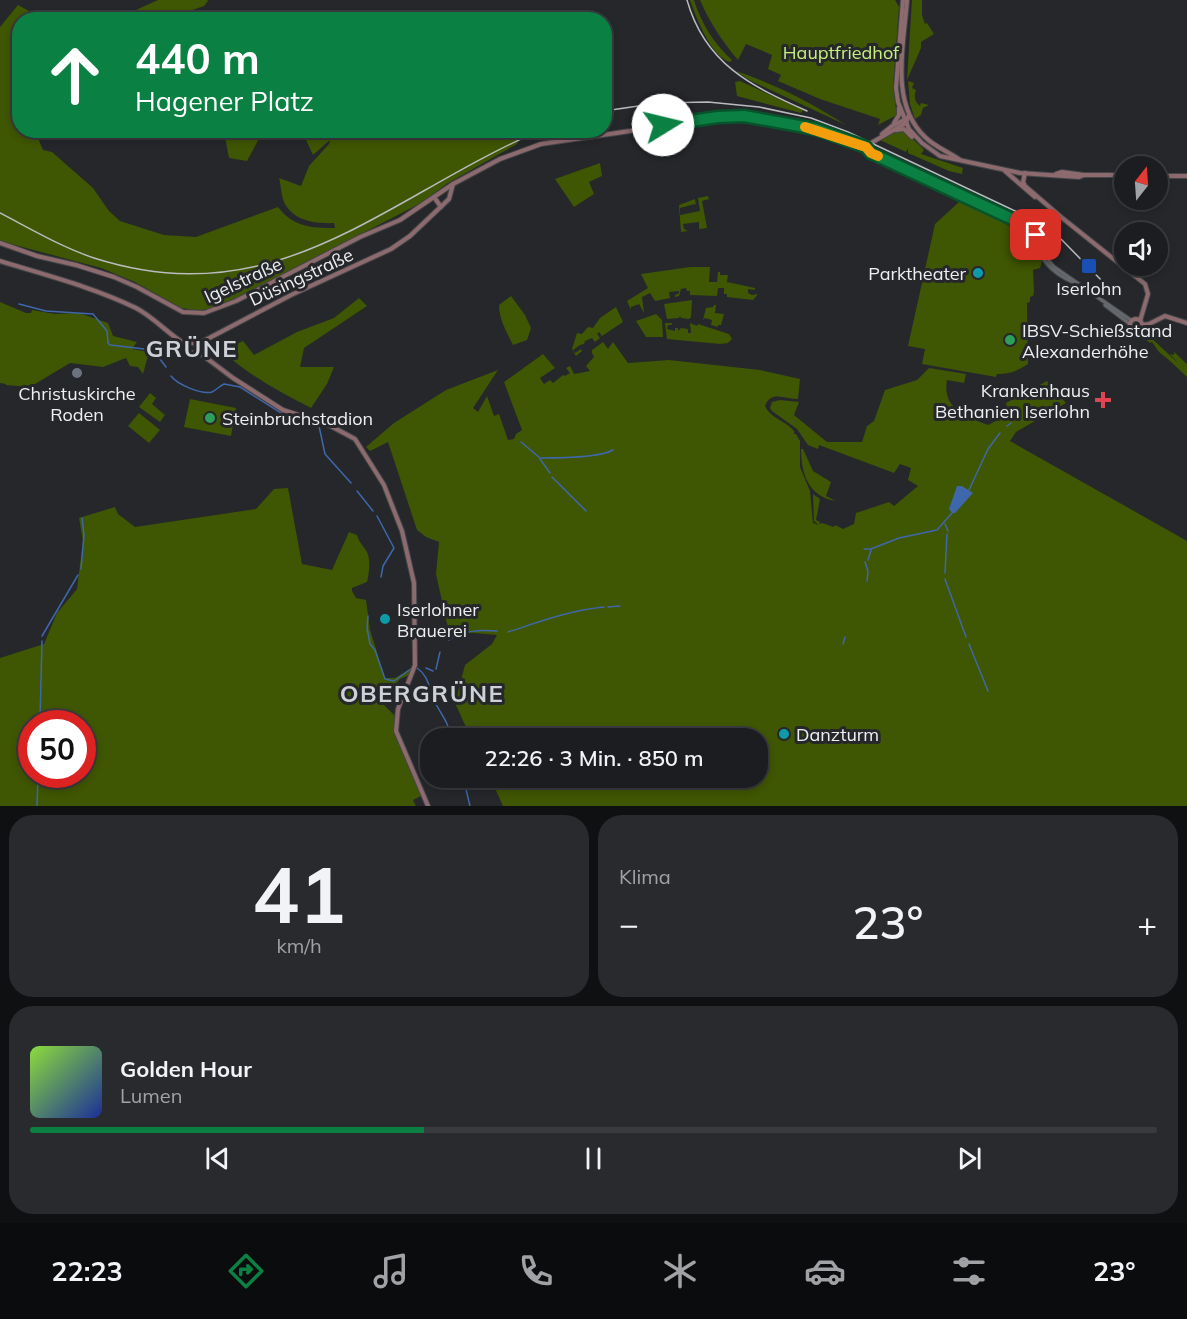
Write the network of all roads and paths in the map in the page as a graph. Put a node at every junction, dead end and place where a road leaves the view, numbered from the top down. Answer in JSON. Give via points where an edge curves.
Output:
{"nodes":[{"id":1,"x":905,"y":0,"type":"edge"},
{"id":2,"x":898,"y":102,"type":"junction"},
{"id":3,"x":907,"y":119,"type":"junction"},
{"id":4,"x":892,"y":126,"type":"junction"},
{"id":5,"x":612,"y":133,"type":"edge"},
{"id":6,"x":883,"y":135,"type":"junction"},
{"id":7,"x":574,"y":138,"type":"edge"},
{"id":8,"x":918,"y":139,"type":"junction"},
{"id":9,"x":922,"y":143,"type":"junction"},
{"id":10,"x":863,"y":146,"type":"junction"},
{"id":11,"x":870,"y":150,"type":"junction"},
{"id":12,"x":948,"y":155,"type":"junction"},
{"id":13,"x":960,"y":160,"type":"junction"},
{"id":14,"x":1002,"y":169,"type":"junction"},
{"id":15,"x":1023,"y":173,"type":"junction"},
{"id":16,"x":1114,"y":175,"type":"edge"},
{"id":17,"x":1168,"y":176,"type":"edge"},
{"id":18,"x":1187,"y":176,"type":"edge"},
{"id":19,"x":453,"y":184,"type":"junction"},
{"id":20,"x":1020,"y":184,"type":"junction"},
{"id":21,"x":434,"y":197,"type":"junction"},
{"id":22,"x":1041,"y":201,"type":"junction"},
{"id":23,"x":441,"y":207,"type":"junction"},
{"id":24,"x":1012,"y":218,"type":"junction"},
{"id":25,"x":0,"y":243,"type":"edge"},
{"id":26,"x":0,"y":261,"type":"edge"},
{"id":27,"x":1137,"y":323,"type":"junction"},
{"id":28,"x":1187,"y":323,"type":"edge"},
{"id":29,"x":188,"y":345,"type":"junction"},
{"id":30,"x":195,"y":345,"type":"junction"},
{"id":31,"x":197,"y":351,"type":"junction"},
{"id":32,"x":428,"y":806,"type":"edge"}],
"edges":[{"from":1,"to":2,"type":"main road"},
{"from":1,"to":3,"type":"main road","via":[[902,76]]},
{"from":2,"to":3,"type":"main road"},
{"from":2,"to":4,"type":"main road","via":[[898,115]]},
{"from":3,"to":4,"type":"main road"},
{"from":3,"to":6,"type":"main road"},
{"from":3,"to":8,"type":"main road"},
{"from":3,"to":12,"type":"main road"},
{"from":4,"to":6,"type":"main road"},
{"from":5,"to":10,"type":"main road","name":"Igelstraße","via":[[733,116],[816,129]]},
{"from":6,"to":9,"type":"main road","via":[[904,129]]},
{"from":6,"to":10,"type":"main road"},
{"from":7,"to":19,"type":"main road","name":"Igelstraße","via":[[525,148]]},
{"from":8,"to":9,"type":"main road"},
{"from":8,"to":12,"type":"main road"},
{"from":9,"to":13,"type":"main road","via":[[945,158]]},
{"from":10,"to":11,"type":"street"},
{"from":11,"to":24,"type":"street"},
{"from":11,"to":24,"type":"street"},
{"from":12,"to":13,"type":"main road"},
{"from":13,"to":14,"type":"main road"},
{"from":14,"to":15,"type":"main road"},
{"from":14,"to":20,"type":"main road"},
{"from":15,"to":16,"type":"main road"},
{"from":15,"to":20,"type":"main road"},
{"from":15,"to":22,"type":"main road","via":[[1025,186]]},
{"from":17,"to":18,"type":"main road"},
{"from":19,"to":21,"type":"main road","name":"Igelstraße"},
{"from":19,"to":23,"type":"main road","name":"Düsingstraße","via":[[452,193]]},
{"from":20,"to":22,"type":"main road"},
{"from":21,"to":23,"type":"main road"},
{"from":21,"to":25,"type":"main road","name":"Igelstraße","via":[[400,220],[243,298],[196,314],[175,309],[114,277]]},
{"from":22,"to":27,"type":"main road","via":[[1143,282],[1148,291]]},
{"from":23,"to":30,"type":"main road","name":"Düsingstraße","via":[[384,253]]},
{"from":24,"to":27,"type":"street","via":[[1036,235],[1045,262],[1057,273]]},
{"from":26,"to":29,"type":"main road","via":[[136,308]]},
{"from":27,"to":28,"type":"main road","via":[[1149,327],[1165,316]]},
{"from":29,"to":30,"type":"main road"},
{"from":29,"to":31,"type":"main road","via":[[189,352]]},
{"from":30,"to":31,"type":"main road"},
{"from":31,"to":32,"type":"main road","via":[[283,410],[350,436],[359,444],[392,500],[413,574],[414,668],[398,709],[396,727]]}]}
